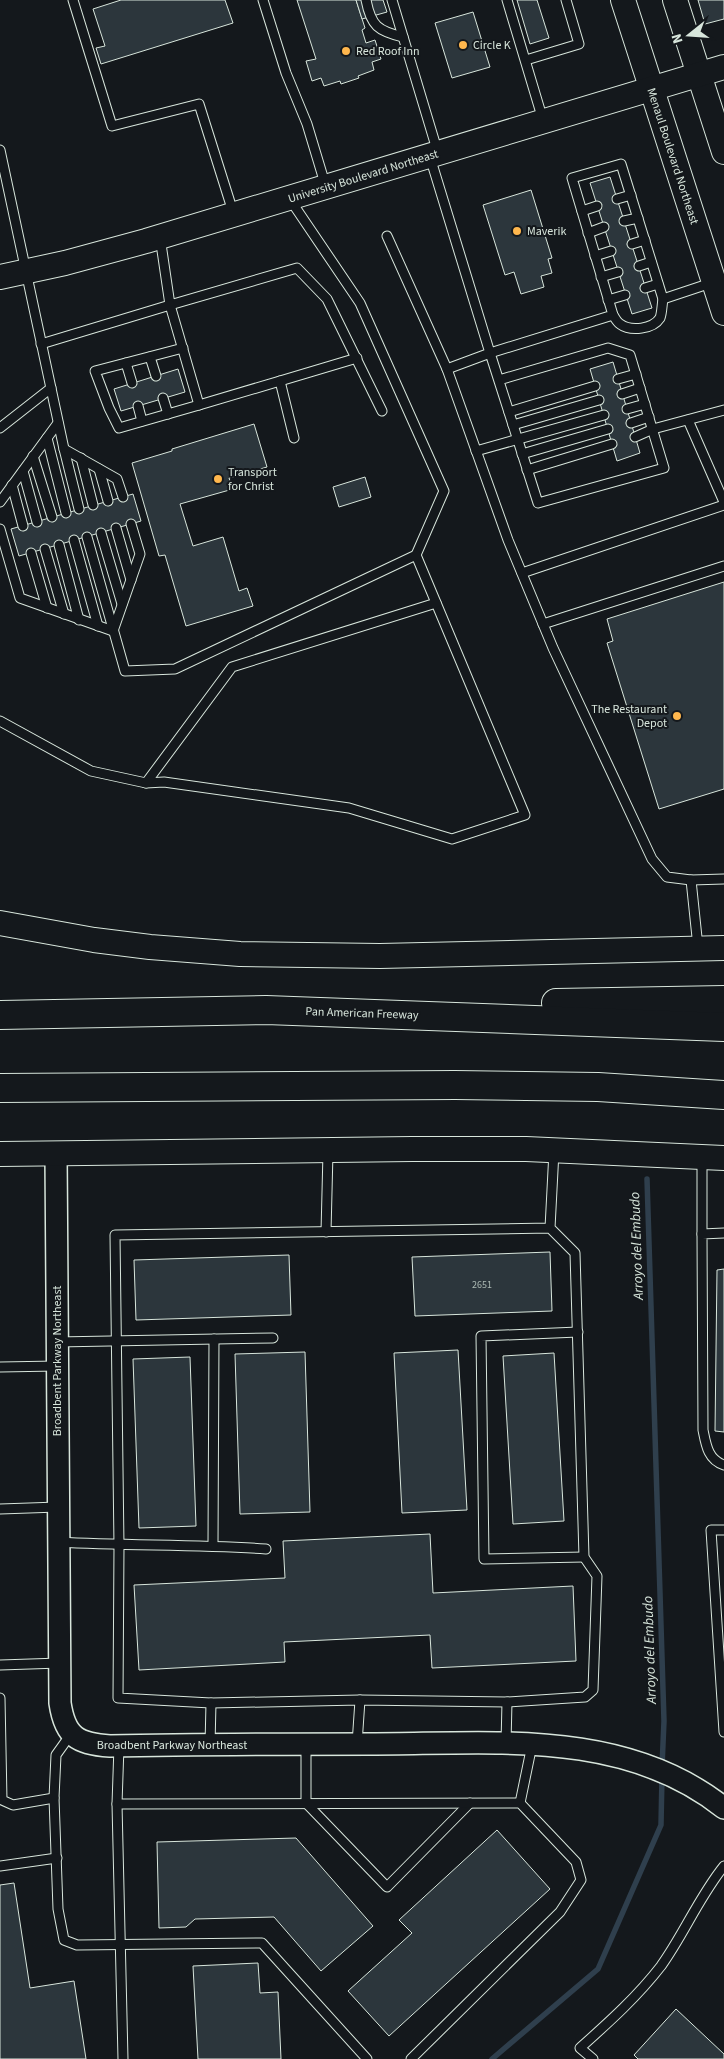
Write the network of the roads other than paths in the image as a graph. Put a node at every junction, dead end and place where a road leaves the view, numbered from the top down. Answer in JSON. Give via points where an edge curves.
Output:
{"nodes":[{"id":1,"x":73,"y":0,"type":"edge"},
{"id":2,"x":263,"y":0,"type":"edge"},
{"id":3,"x":366,"y":0,"type":"edge"},
{"id":4,"x":392,"y":0,"type":"edge"},
{"id":5,"x":507,"y":0,"type":"edge"},
{"id":6,"x":566,"y":0,"type":"edge"},
{"id":7,"x":623,"y":0,"type":"edge"},
{"id":8,"x":675,"y":0,"type":"edge"},
{"id":9,"x":403,"y":38,"type":"junction"},
{"id":10,"x":526,"y":60,"type":"junction"},
{"id":11,"x":724,"y":67,"type":"edge"},
{"id":12,"x":700,"y":75,"type":"junction"},
{"id":13,"x":652,"y":90,"type":"junction"},
{"id":14,"x":544,"y":123,"type":"junction"},
{"id":15,"x":0,"y":150,"type":"edge"},
{"id":16,"x":724,"y":152,"type":"edge"},
{"id":17,"x":434,"y":155,"type":"junction"},
{"id":18,"x":326,"y":188,"type":"junction"},
{"id":19,"x":631,"y":195,"type":"junction"},
{"id":20,"x":289,"y":198,"type":"junction"},
{"id":21,"x":617,"y":200,"type":"dead end"},
{"id":22,"x":597,"y":206,"type":"dead end"},
{"id":23,"x":582,"y":211,"type":"junction"},
{"id":24,"x":234,"y":215,"type":"junction"},
{"id":25,"x":638,"y":218,"type":"junction"},
{"id":26,"x":624,"y":221,"type":"dead end"},
{"id":27,"x":604,"y":228,"type":"dead end"},
{"id":28,"x":588,"y":233,"type":"junction"},
{"id":29,"x":387,"y":236,"type":"dead end"},
{"id":30,"x":160,"y":237,"type":"junction"},
{"id":31,"x":645,"y":240,"type":"junction"},
{"id":32,"x":632,"y":244,"type":"dead end"},
{"id":33,"x":612,"y":250,"type":"dead end"},
{"id":34,"x":595,"y":256,"type":"junction"},
{"id":35,"x":652,"y":262,"type":"junction"},
{"id":36,"x":638,"y":266,"type":"dead end"},
{"id":37,"x":26,"y":272,"type":"junction"},
{"id":38,"x":618,"y":272,"type":"dead end"},
{"id":39,"x":601,"y":277,"type":"junction"},
{"id":40,"x":0,"y":278,"type":"edge"},
{"id":41,"x":714,"y":282,"type":"junction"},
{"id":42,"x":658,"y":284,"type":"junction"},
{"id":43,"x":646,"y":288,"type":"dead end"},
{"id":44,"x":626,"y":295,"type":"dead end"},
{"id":45,"x":663,"y":299,"type":"junction"},
{"id":46,"x":608,"y":300,"type":"junction"},
{"id":47,"x":170,"y":305,"type":"junction"},
{"id":48,"x":724,"y":312,"type":"edge"},
{"id":49,"x":613,"y":315,"type":"junction"},
{"id":50,"x":41,"y":344,"type":"junction"},
{"id":51,"x":183,"y":348,"type":"junction"},
{"id":52,"x":490,"y":353,"type":"junction"},
{"id":53,"x":150,"y":357,"type":"junction"},
{"id":54,"x":357,"y":358,"type":"junction"},
{"id":55,"x":126,"y":363,"type":"junction"},
{"id":56,"x":447,"y":369,"type":"junction"},
{"id":57,"x":636,"y":374,"type":"junction"},
{"id":58,"x":156,"y":376,"type":"dead end"},
{"id":59,"x":618,"y":378,"type":"dead end"},
{"id":60,"x":499,"y":380,"type":"junction"},
{"id":61,"x":280,"y":381,"type":"junction"},
{"id":62,"x":132,"y":384,"type":"dead end"},
{"id":63,"x":595,"y":386,"type":"dead end"},
{"id":64,"x":50,"y":388,"type":"junction"},
{"id":65,"x":640,"y":388,"type":"junction"},
{"id":66,"x":622,"y":394,"type":"dead end"},
{"id":67,"x":163,"y":398,"type":"dead end"},
{"id":68,"x":599,"y":400,"type":"dead end"},
{"id":69,"x":645,"y":404,"type":"junction"},
{"id":70,"x":199,"y":405,"type":"junction"},
{"id":71,"x":138,"y":406,"type":"dead end"},
{"id":72,"x":627,"y":409,"type":"dead end"},
{"id":73,"x":724,"y":410,"type":"edge"},
{"id":74,"x":382,"y":412,"type":"dead end"},
{"id":75,"x":509,"y":412,"type":"junction"},
{"id":76,"x":168,"y":414,"type":"junction"},
{"id":77,"x":604,"y":415,"type":"dead end"},
{"id":78,"x":649,"y":417,"type":"junction"},
{"id":79,"x":688,"y":420,"type":"junction"},
{"id":80,"x":142,"y":421,"type":"junction"},
{"id":81,"x":58,"y":423,"type":"junction"},
{"id":82,"x":631,"y":423,"type":"dead end"},
{"id":83,"x":513,"y":425,"type":"junction"},
{"id":84,"x":0,"y":428,"type":"edge"},
{"id":85,"x":608,"y":429,"type":"dead end"},
{"id":86,"x":653,"y":430,"type":"junction"},
{"id":87,"x":635,"y":436,"type":"dead end"},
{"id":88,"x":47,"y":438,"type":"junction"},
{"id":89,"x":294,"y":438,"type":"dead end"},
{"id":90,"x":518,"y":440,"type":"junction"},
{"id":91,"x":612,"y":444,"type":"dead end"},
{"id":92,"x":64,"y":449,"type":"junction"},
{"id":93,"x":476,"y":451,"type":"junction"},
{"id":94,"x":522,"y":454,"type":"junction"},
{"id":95,"x":33,"y":456,"type":"junction"},
{"id":96,"x":81,"y":458,"type":"junction"},
{"id":97,"x":99,"y":469,"type":"junction"},
{"id":98,"x":527,"y":470,"type":"junction"},
{"id":99,"x":23,"y":471,"type":"junction"},
{"id":100,"x":12,"y":486,"type":"junction"},
{"id":101,"x":123,"y":497,"type":"dead end"},
{"id":102,"x":108,"y":501,"type":"dead end"},
{"id":103,"x":0,"y":502,"type":"edge"},
{"id":104,"x":724,"y":502,"type":"edge"},
{"id":105,"x":93,"y":505,"type":"dead end"},
{"id":106,"x":724,"y":505,"type":"edge"},
{"id":107,"x":79,"y":509,"type":"dead end"},
{"id":108,"x":66,"y":513,"type":"dead end"},
{"id":109,"x":52,"y":517,"type":"dead end"},
{"id":110,"x":37,"y":522,"type":"dead end"},
{"id":111,"x":131,"y":524,"type":"dead end"},
{"id":112,"x":23,"y":526,"type":"dead end"},
{"id":113,"x":116,"y":528,"type":"dead end"},
{"id":114,"x":0,"y":529,"type":"edge"},
{"id":115,"x":101,"y":533,"type":"dead end"},
{"id":116,"x":87,"y":537,"type":"dead end"},
{"id":117,"x":74,"y":540,"type":"dead end"},
{"id":118,"x":59,"y":545,"type":"dead end"},
{"id":119,"x":45,"y":549,"type":"dead end"},
{"id":120,"x":31,"y":553,"type":"dead end"},
{"id":121,"x":416,"y":555,"type":"junction"},
{"id":122,"x":724,"y":566,"type":"edge"},
{"id":123,"x":522,"y":573,"type":"junction"},
{"id":124,"x":131,"y":580,"type":"junction"},
{"id":125,"x":436,"y":603,"type":"junction"},
{"id":126,"x":122,"y":605,"type":"junction"},
{"id":127,"x":47,"y":608,"type":"junction"},
{"id":128,"x":64,"y":614,"type":"junction"},
{"id":129,"x":79,"y":620,"type":"junction"},
{"id":130,"x":544,"y":624,"type":"junction"},
{"id":131,"x":98,"y":626,"type":"junction"},
{"id":132,"x":113,"y":631,"type":"junction"},
{"id":133,"x":0,"y":721,"type":"edge"},
{"id":134,"x":146,"y":783,"type":"junction"},
{"id":135,"x":724,"y":879,"type":"edge"},
{"id":136,"x":691,"y":880,"type":"junction"},
{"id":137,"x":0,"y":923,"type":"edge"},
{"id":138,"x":724,"y":948,"type":"edge"},
{"id":139,"x":698,"y":950,"type":"junction"},
{"id":140,"x":724,"y":1000,"type":"edge"},
{"id":141,"x":266,"y":1010,"type":"junction"},
{"id":142,"x":0,"y":1015,"type":"edge"},
{"id":143,"x":724,"y":1027,"type":"edge"},
{"id":144,"x":0,"y":1088,"type":"edge"},
{"id":145,"x":724,"y":1095,"type":"edge"},
{"id":146,"x":328,"y":1150,"type":"junction"},
{"id":147,"x":554,"y":1151,"type":"junction"},
{"id":148,"x":0,"y":1154,"type":"edge"},
{"id":149,"x":56,"y":1154,"type":"junction"},
{"id":150,"x":713,"y":1157,"type":"edge"},
{"id":151,"x":550,"y":1228,"type":"junction"},
{"id":152,"x":326,"y":1232,"type":"junction"},
{"id":153,"x":702,"y":1234,"type":"junction"},
{"id":154,"x":724,"y":1234,"type":"edge"},
{"id":155,"x":578,"y":1332,"type":"junction"},
{"id":156,"x":273,"y":1338,"type":"dead end"},
{"id":157,"x":214,"y":1339,"type":"junction"},
{"id":158,"x":117,"y":1340,"type":"junction"},
{"id":159,"x":57,"y":1342,"type":"junction"},
{"id":160,"x":57,"y":1366,"type":"junction"},
{"id":161,"x":0,"y":1368,"type":"edge"},
{"id":162,"x":724,"y":1465,"type":"edge"},
{"id":163,"x":58,"y":1507,"type":"junction"},
{"id":164,"x":0,"y":1509,"type":"edge"},
{"id":165,"x":724,"y":1530,"type":"edge"},
{"id":166,"x":58,"y":1542,"type":"junction"},
{"id":167,"x":119,"y":1546,"type":"junction"},
{"id":168,"x":213,"y":1546,"type":"junction"},
{"id":169,"x":266,"y":1549,"type":"dead end"},
{"id":170,"x":584,"y":1556,"type":"junction"},
{"id":171,"x":720,"y":1635,"type":"edge"},
{"id":172,"x":60,"y":1663,"type":"junction"},
{"id":173,"x":0,"y":1664,"type":"edge"},
{"id":174,"x":0,"y":1698,"type":"edge"},
{"id":175,"x":360,"y":1700,"type":"junction"},
{"id":176,"x":507,"y":1702,"type":"junction"},
{"id":177,"x":211,"y":1703,"type":"junction"},
{"id":178,"x":724,"y":1732,"type":"edge"},
{"id":179,"x":71,"y":1734,"type":"junction"},
{"id":180,"x":306,"y":1744,"type":"junction"},
{"id":181,"x":357,"y":1744,"type":"junction"},
{"id":182,"x":506,"y":1744,"type":"junction"},
{"id":183,"x":210,"y":1745,"type":"junction"},
{"id":184,"x":532,"y":1745,"type":"junction"},
{"id":185,"x":119,"y":1746,"type":"junction"},
{"id":186,"x":54,"y":1798,"type":"junction"},
{"id":187,"x":306,"y":1802,"type":"junction"},
{"id":188,"x":470,"y":1803,"type":"junction"},
{"id":189,"x":520,"y":1803,"type":"junction"},
{"id":190,"x":117,"y":1804,"type":"junction"},
{"id":191,"x":724,"y":1808,"type":"edge"},
{"id":192,"x":57,"y":1858,"type":"junction"},
{"id":193,"x":0,"y":1866,"type":"edge"},
{"id":194,"x":724,"y":1866,"type":"edge"},
{"id":195,"x":121,"y":1945,"type":"junction"},
{"id":196,"x":123,"y":2059,"type":"edge"},
{"id":197,"x":367,"y":2059,"type":"edge"},
{"id":198,"x":411,"y":2059,"type":"edge"},
{"id":199,"x":592,"y":2059,"type":"edge"}],
"edges":[{"from":1,"to":24,"type":"lane","via":[[112,126],[199,104]]},
{"from":2,"to":18,"type":"lane"},
{"from":3,"to":9,"type":"lane","via":[[369,17],[378,27]]},
{"from":4,"to":9,"type":"lane"},
{"from":5,"to":10,"type":"lane"},
{"from":6,"to":10,"type":"lane","via":[[579,44]]},
{"from":7,"to":13,"type":"main road","name":"Menaul Boulevard Northeast"},
{"from":8,"to":12,"type":"main road"},
{"from":9,"to":17,"type":"lane"},
{"from":10,"to":14,"type":"lane"},
{"from":11,"to":12,"type":"main road","name":"University Boulevard Northeast"},
{"from":12,"to":13,"type":"main road","name":"University Boulevard Northeast"},
{"from":12,"to":16,"type":"main road"},
{"from":13,"to":14,"type":"main road","name":"University Boulevard Northeast"},
{"from":13,"to":41,"type":"main road","name":"Menaul Boulevard Northeast"},
{"from":14,"to":17,"type":"main road","name":"University Boulevard Northeast"},
{"from":15,"to":37,"type":"lane"},
{"from":17,"to":18,"type":"main road","name":"University Boulevard Northeast"},
{"from":17,"to":52,"type":"lane"},
{"from":18,"to":20,"type":"main road","name":"University Boulevard Northeast"},
{"from":19,"to":21,"type":"lane"},
{"from":19,"to":23,"type":"lane","via":[[621,164],[572,178]]},
{"from":19,"to":25,"type":"lane"},
{"from":20,"to":24,"type":"main road","name":"University Boulevard Northeast"},
{"from":20,"to":121,"type":"lane","via":[[360,303],[444,491]]},
{"from":22,"to":23,"type":"lane"},
{"from":23,"to":28,"type":"lane"},
{"from":24,"to":30,"type":"main road","name":"University Boulevard Northeast"},
{"from":25,"to":26,"type":"lane"},
{"from":25,"to":31,"type":"lane"},
{"from":27,"to":28,"type":"lane"},
{"from":28,"to":34,"type":"lane"},
{"from":29,"to":56,"type":"lane"},
{"from":30,"to":37,"type":"main road","name":"University Boulevard Northeast"},
{"from":30,"to":47,"type":"lane"},
{"from":31,"to":32,"type":"lane"},
{"from":31,"to":35,"type":"lane"},
{"from":33,"to":34,"type":"lane"},
{"from":34,"to":39,"type":"lane"},
{"from":35,"to":36,"type":"lane"},
{"from":35,"to":42,"type":"lane"},
{"from":37,"to":40,"type":"main road","name":"University Boulevard Northeast"},
{"from":37,"to":50,"type":"lane"},
{"from":38,"to":39,"type":"lane"},
{"from":39,"to":46,"type":"lane"},
{"from":41,"to":45,"type":"lane"},
{"from":41,"to":48,"type":"main road","name":"Menaul Boulevard Northeast"},
{"from":42,"to":43,"type":"lane"},
{"from":42,"to":45,"type":"lane"},
{"from":44,"to":46,"type":"lane"},
{"from":45,"to":49,"type":"lane","via":[[661,317],[645,328],[631,329],[621,325]]},
{"from":46,"to":49,"type":"lane"},
{"from":47,"to":50,"type":"lane"},
{"from":47,"to":51,"type":"lane"},
{"from":47,"to":54,"type":"lane","via":[[297,268],[327,299]]},
{"from":49,"to":52,"type":"lane"},
{"from":50,"to":64,"type":"lane"},
{"from":51,"to":53,"type":"lane"},
{"from":51,"to":70,"type":"lane"},
{"from":52,"to":56,"type":"lane"},
{"from":52,"to":60,"type":"lane"},
{"from":53,"to":55,"type":"lane"},
{"from":53,"to":58,"type":"lane"},
{"from":54,"to":61,"type":"lane"},
{"from":54,"to":74,"type":"lane"},
{"from":55,"to":62,"type":"lane"},
{"from":55,"to":80,"type":"lane","via":[[95,371],[120,428]]},
{"from":56,"to":93,"type":"lane"},
{"from":57,"to":59,"type":"lane"},
{"from":57,"to":60,"type":"lane","via":[[630,355],[608,348]]},
{"from":57,"to":65,"type":"lane"},
{"from":60,"to":75,"type":"lane"},
{"from":61,"to":70,"type":"lane"},
{"from":61,"to":89,"type":"lane"},
{"from":63,"to":75,"type":"lane"},
{"from":64,"to":81,"type":"lane"},
{"from":64,"to":84,"type":"lane"},
{"from":65,"to":66,"type":"lane"},
{"from":65,"to":69,"type":"lane"},
{"from":67,"to":76,"type":"lane"},
{"from":68,"to":83,"type":"lane"},
{"from":69,"to":72,"type":"lane"},
{"from":69,"to":78,"type":"lane"},
{"from":70,"to":76,"type":"lane"},
{"from":71,"to":80,"type":"lane"},
{"from":73,"to":79,"type":"lane"},
{"from":75,"to":83,"type":"lane"},
{"from":76,"to":80,"type":"lane"},
{"from":77,"to":90,"type":"lane"},
{"from":78,"to":82,"type":"lane"},
{"from":78,"to":86,"type":"lane"},
{"from":79,"to":86,"type":"lane"},
{"from":79,"to":104,"type":"lane"},
{"from":81,"to":88,"type":"lane"},
{"from":81,"to":92,"type":"lane"},
{"from":83,"to":90,"type":"lane"},
{"from":85,"to":94,"type":"lane"},
{"from":86,"to":87,"type":"lane"},
{"from":86,"to":98,"type":"lane","via":[[664,468],[538,503]]},
{"from":88,"to":95,"type":"lane"},
{"from":88,"to":108,"type":"lane"},
{"from":90,"to":93,"type":"lane"},
{"from":90,"to":94,"type":"lane"},
{"from":91,"to":98,"type":"lane"},
{"from":92,"to":96,"type":"lane"},
{"from":92,"to":107,"type":"lane"},
{"from":93,"to":123,"type":"lane"},
{"from":94,"to":98,"type":"lane"},
{"from":95,"to":99,"type":"lane"},
{"from":95,"to":109,"type":"lane"},
{"from":96,"to":97,"type":"lane"},
{"from":96,"to":105,"type":"lane"},
{"from":97,"to":101,"type":"lane","via":[[118,479]]},
{"from":97,"to":102,"type":"lane"},
{"from":99,"to":100,"type":"lane"},
{"from":99,"to":110,"type":"lane"},
{"from":100,"to":103,"type":"lane"},
{"from":100,"to":112,"type":"lane"},
{"from":106,"to":123,"type":"lane"},
{"from":111,"to":124,"type":"lane","via":[[140,554]]},
{"from":113,"to":124,"type":"lane"},
{"from":114,"to":127,"type":"lane","via":[[20,598]]},
{"from":115,"to":126,"type":"lane"},
{"from":116,"to":132,"type":"lane"},
{"from":117,"to":131,"type":"lane"},
{"from":118,"to":129,"type":"lane"},
{"from":119,"to":128,"type":"lane"},
{"from":120,"to":127,"type":"lane"},
{"from":121,"to":125,"type":"lane"},
{"from":121,"to":132,"type":"lane","via":[[175,669],[125,671]]},
{"from":122,"to":130,"type":"lane"},
{"from":123,"to":130,"type":"lane"},
{"from":124,"to":126,"type":"lane"},
{"from":125,"to":134,"type":"lane","via":[[232,667]]},
{"from":125,"to":134,"type":"lane","via":[[525,815],[452,840],[349,808],[164,782]]},
{"from":126,"to":132,"type":"lane"},
{"from":127,"to":128,"type":"lane"},
{"from":128,"to":129,"type":"lane"},
{"from":129,"to":131,"type":"lane"},
{"from":130,"to":136,"type":"lane","via":[[652,859],[667,877]]},
{"from":131,"to":132,"type":"lane"},
{"from":133,"to":134,"type":"lane","via":[[91,771]]},
{"from":135,"to":136,"type":"lane"},
{"from":136,"to":139,"type":"lane"},
{"from":137,"to":139,"type":"main road","via":[[94,940],[240,954],[380,956]]},
{"from":138,"to":139,"type":"main road"},
{"from":140,"to":141,"type":"highway"},
{"from":141,"to":142,"type":"highway","name":"Pan American Freeway"},
{"from":141,"to":143,"type":"highway","name":"Pan American Freeway"},
{"from":144,"to":145,"type":"highway","via":[[598,1087]]},
{"from":146,"to":147,"type":"main road"},
{"from":146,"to":149,"type":"main road"},
{"from":146,"to":152,"type":"lane"},
{"from":147,"to":150,"type":"main road"},
{"from":147,"to":151,"type":"lane"},
{"from":148,"to":149,"type":"main road"},
{"from":149,"to":159,"type":"street","name":"Broadbent Parkway Northeast"},
{"from":150,"to":153,"type":"lane"},
{"from":151,"to":152,"type":"lane"},
{"from":151,"to":155,"type":"lane","via":[[575,1253]]},
{"from":152,"to":158,"type":"lane","via":[[115,1235]]},
{"from":153,"to":154,"type":"lane"},
{"from":153,"to":162,"type":"lane","via":[[703,1430],[707,1450],[716,1463]]},
{"from":155,"to":170,"type":"lane"},
{"from":155,"to":170,"type":"lane","via":[[481,1336],[484,1558]]},
{"from":156,"to":157,"type":"lane"},
{"from":157,"to":158,"type":"lane"},
{"from":157,"to":168,"type":"lane"},
{"from":158,"to":159,"type":"lane"},
{"from":158,"to":167,"type":"lane"},
{"from":159,"to":160,"type":"street","name":"Broadbent Parkway Northeast"},
{"from":160,"to":161,"type":"lane"},
{"from":160,"to":163,"type":"street","name":"Broadbent Parkway Northeast"},
{"from":163,"to":164,"type":"lane"},
{"from":163,"to":166,"type":"street","name":"Broadbent Parkway Northeast"},
{"from":165,"to":171,"type":"lane","via":[[711,1530]]},
{"from":166,"to":167,"type":"lane"},
{"from":166,"to":172,"type":"street","name":"Broadbent Parkway Northeast"},
{"from":167,"to":168,"type":"lane"},
{"from":167,"to":177,"type":"lane","via":[[118,1698]]},
{"from":168,"to":169,"type":"lane"},
{"from":170,"to":176,"type":"lane","via":[[597,1576],[593,1690],[585,1697]]},
{"from":171,"to":178,"type":"lane"},
{"from":172,"to":173,"type":"lane"},
{"from":172,"to":179,"type":"street","name":"Broadbent Parkway Northeast","via":[[62,1715]]},
{"from":174,"to":186,"type":"lane","via":[[2,1800],[13,1805]]},
{"from":175,"to":176,"type":"lane"},
{"from":175,"to":177,"type":"lane"},
{"from":175,"to":181,"type":"lane"},
{"from":176,"to":182,"type":"lane"},
{"from":177,"to":183,"type":"lane"},
{"from":179,"to":185,"type":"street","name":"Broadbent Parkway Northeast","via":[[91,1745]]},
{"from":179,"to":186,"type":"lane","via":[[56,1755]]},
{"from":180,"to":181,"type":"street","name":"Broadbent Parkway Northeast"},
{"from":180,"to":183,"type":"street","name":"Broadbent Parkway Northeast"},
{"from":180,"to":187,"type":"lane"},
{"from":181,"to":182,"type":"street","name":"Broadbent Parkway Northeast"},
{"from":182,"to":184,"type":"street","name":"Broadbent Parkway Northeast"},
{"from":183,"to":185,"type":"street","name":"Broadbent Parkway Northeast"},
{"from":184,"to":189,"type":"lane"},
{"from":184,"to":191,"type":"street","name":"Broadbent Parkway Northeast","via":[[596,1750],[662,1770]]},
{"from":185,"to":190,"type":"lane"},
{"from":186,"to":192,"type":"lane"},
{"from":187,"to":188,"type":"lane"},
{"from":187,"to":188,"type":"lane","via":[[387,1887]]},
{"from":187,"to":190,"type":"lane"},
{"from":188,"to":189,"type":"lane"},
{"from":189,"to":198,"type":"lane","via":[[576,1862],[581,1880],[560,1912]]},
{"from":190,"to":195,"type":"lane"},
{"from":192,"to":193,"type":"lane"},
{"from":192,"to":195,"type":"lane","via":[[58,1909],[64,1940],[77,1945]]},
{"from":194,"to":199,"type":"lane","via":[[662,1964],[637,1997],[580,2048]]},
{"from":195,"to":196,"type":"lane"},
{"from":195,"to":197,"type":"lane","via":[[262,1942]]}]}
